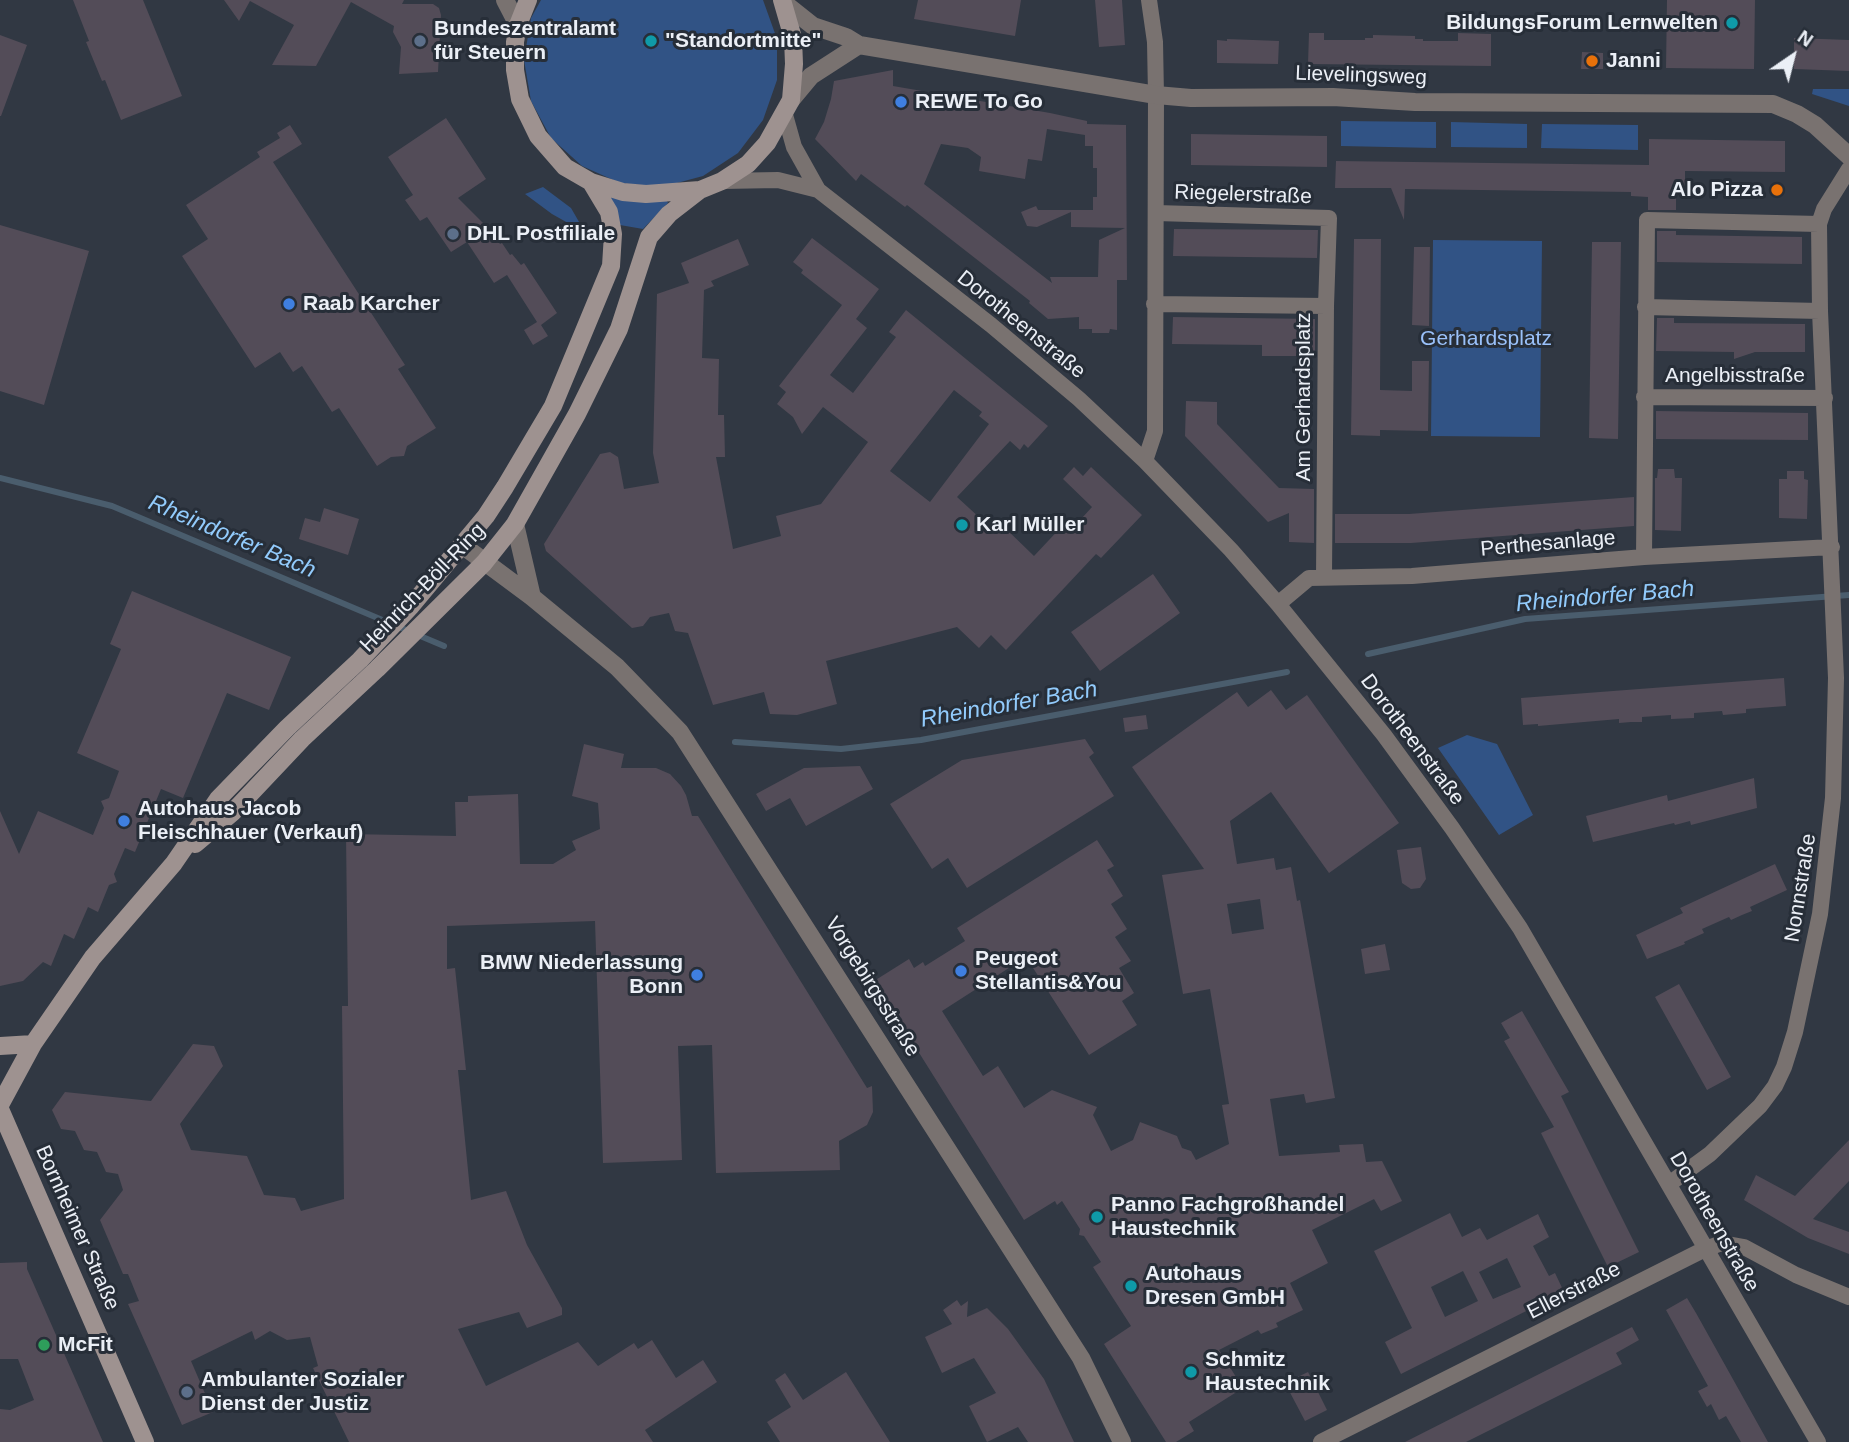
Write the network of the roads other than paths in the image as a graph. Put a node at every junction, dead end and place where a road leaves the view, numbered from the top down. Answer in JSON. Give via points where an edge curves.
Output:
{"nodes":[{"id":1,"x":505,"y":0,"type":"edge"},
{"id":2,"x":528,"y":0,"type":"edge"},
{"id":3,"x":1149,"y":0,"type":"edge"},
{"id":4,"x":783,"y":2,"type":"edge"},
{"id":5,"x":518,"y":25,"type":"junction"},
{"id":6,"x":859,"y":45,"type":"junction"},
{"id":7,"x":1156,"y":95,"type":"junction"},
{"id":8,"x":788,"y":107,"type":"junction"},
{"id":9,"x":1849,"y":156,"type":"edge"},
{"id":10,"x":1849,"y":169,"type":"edge"},
{"id":11,"x":722,"y":181,"type":"junction"},
{"id":12,"x":591,"y":182,"type":"junction"},
{"id":13,"x":700,"y":190,"type":"junction"},
{"id":14,"x":818,"y":190,"type":"junction"},
{"id":15,"x":1156,"y":214,"type":"junction"},
{"id":16,"x":1329,"y":218,"type":"joint"},
{"id":17,"x":1819,"y":224,"type":"junction"},
{"id":18,"x":1154,"y":304,"type":"junction"},
{"id":19,"x":1326,"y":306,"type":"junction"},
{"id":20,"x":1645,"y":307,"type":"junction"},
{"id":21,"x":1820,"y":311,"type":"junction"},
{"id":22,"x":1644,"y":397,"type":"junction"},
{"id":23,"x":1825,"y":398,"type":"junction"},
{"id":24,"x":1145,"y":461,"type":"junction"},
{"id":25,"x":515,"y":524,"type":"junction"},
{"id":26,"x":462,"y":545,"type":"junction"},
{"id":27,"x":1832,"y":547,"type":"junction"},
{"id":28,"x":1644,"y":557,"type":"junction"},
{"id":29,"x":484,"y":563,"type":"junction"},
{"id":30,"x":1324,"y":577,"type":"junction"},
{"id":31,"x":532,"y":597,"type":"junction"},
{"id":32,"x":1278,"y":604,"type":"junction"},
{"id":33,"x":174,"y":863,"type":"junction"},
{"id":34,"x":33,"y":1044,"type":"junction"},
{"id":35,"x":0,"y":1046,"type":"edge"},
{"id":36,"x":0,"y":1107,"type":"edge"},
{"id":37,"x":1669,"y":1184,"type":"junction"},
{"id":38,"x":1705,"y":1249,"type":"junction"},
{"id":39,"x":1849,"y":1297,"type":"edge"},
{"id":40,"x":1124,"y":1439,"type":"edge"},
{"id":41,"x":145,"y":1442,"type":"edge"},
{"id":42,"x":1321,"y":1442,"type":"edge"},
{"id":43,"x":1818,"y":1442,"type":"edge"}],
"edges":[{"from":1,"to":5,"type":"street"},
{"from":2,"to":5,"type":"main road"},
{"from":3,"to":7,"type":"street","name":"Riegelerstraße"},
{"from":4,"to":6,"type":"street","name":"Lievelingsweg","via":[[813,26]]},
{"from":4,"to":8,"type":"main road","via":[[793,38]]},
{"from":5,"to":12,"type":"main road","via":[[514,70],[520,99],[538,136],[565,167]]},
{"from":6,"to":7,"type":"street","name":"Lievelingsweg"},
{"from":6,"to":8,"type":"street","via":[[811,76]]},
{"from":7,"to":9,"type":"street","name":"Lievelingsweg","via":[[1773,104],[1815,125]]},
{"from":7,"to":15,"type":"street","name":"Riegelerstraße"},
{"from":8,"to":11,"type":"main road","via":[[767,143],[748,164]]},
{"from":8,"to":14,"type":"street","name":"Dorotheenstraße","via":[[794,147]]},
{"from":10,"to":17,"type":"street","name":"Angelbisstraße"},
{"from":11,"to":13,"type":"main road"},
{"from":11,"to":14,"type":"street","name":"Dorotheenstraße","via":[[778,180]]},
{"from":12,"to":13,"type":"main road","via":[[646,194]]},
{"from":12,"to":26,"type":"main road","name":"Heinrich-Böll-Ring","via":[[609,212],[611,266],[553,406],[493,506]]},
{"from":13,"to":25,"type":"main road","name":"Heinrich-Böll-Ring","via":[[649,237],[619,329]]},
{"from":14,"to":24,"type":"street","name":"Dorotheenstraße","via":[[991,325]]},
{"from":15,"to":16,"type":"street","name":"Riegelerstraße"},
{"from":15,"to":18,"type":"street","name":"Riegelerstraße"},
{"from":16,"to":19,"type":"street","name":"Am Gerhardsplatz"},
{"from":17,"to":20,"type":"street","via":[[1647,220]]},
{"from":17,"to":21,"type":"street","name":"Angelbisstraße"},
{"from":18,"to":19,"type":"street"},
{"from":18,"to":24,"type":"street","name":"Riegelerstraße","via":[[1155,431]]},
{"from":19,"to":30,"type":"street","name":"Am Gerhardsplatz"},
{"from":20,"to":21,"type":"street"},
{"from":20,"to":22,"type":"street"},
{"from":21,"to":23,"type":"street","name":"Angelbisstraße"},
{"from":22,"to":23,"type":"street","name":"Angelbisstraße"},
{"from":22,"to":28,"type":"street"},
{"from":23,"to":27,"type":"street","name":"Angelbisstraße"},
{"from":24,"to":32,"type":"street","name":"Dorotheenstraße"},
{"from":25,"to":29,"type":"main road","name":"Heinrich-Böll-Ring"},
{"from":25,"to":31,"type":"street"},
{"from":26,"to":29,"type":"street","name":"Vorgebirgsstraße"},
{"from":26,"to":33,"type":"main road","name":"Heinrich-Böll-Ring","via":[[360,660],[218,799]]},
{"from":27,"to":28,"type":"street","name":"Perthesanlage"},
{"from":27,"to":37,"type":"street","name":"Nonnstraße","via":[[1829,853],[1821,914],[1795,1032],[1784,1067],[1760,1106],[1710,1154]]},
{"from":28,"to":30,"type":"street","name":"Perthesanlage","via":[[1412,576]]},
{"from":29,"to":31,"type":"street","name":"Vorgebirgsstraße"},
{"from":29,"to":33,"type":"main road","name":"Heinrich-Böll-Ring","via":[[233,812]]},
{"from":30,"to":32,"type":"street","name":"Perthesanlage","via":[[1309,578]]},
{"from":31,"to":40,"type":"street","name":"Vorgebirgsstraße","via":[[617,667],[695,753],[1081,1358]]},
{"from":32,"to":37,"type":"street","name":"Dorotheenstraße","via":[[1384,735],[1487,878]]},
{"from":33,"to":34,"type":"main road","name":"Heinrich-Böll-Ring","via":[[93,957]]},
{"from":34,"to":35,"type":"main road"},
{"from":34,"to":36,"type":"main road","name":"Heinrich-Böll-Ring"},
{"from":36,"to":41,"type":"main road","name":"Bornheimer Straße"},
{"from":37,"to":38,"type":"street","name":"Dorotheenstraße"},
{"from":38,"to":39,"type":"street","name":"Ellerstraße","via":[[1722,1243],[1744,1247]]},
{"from":38,"to":42,"type":"street","name":"Ellerstraße"},
{"from":38,"to":43,"type":"street","name":"Dorotheenstraße"}]}
